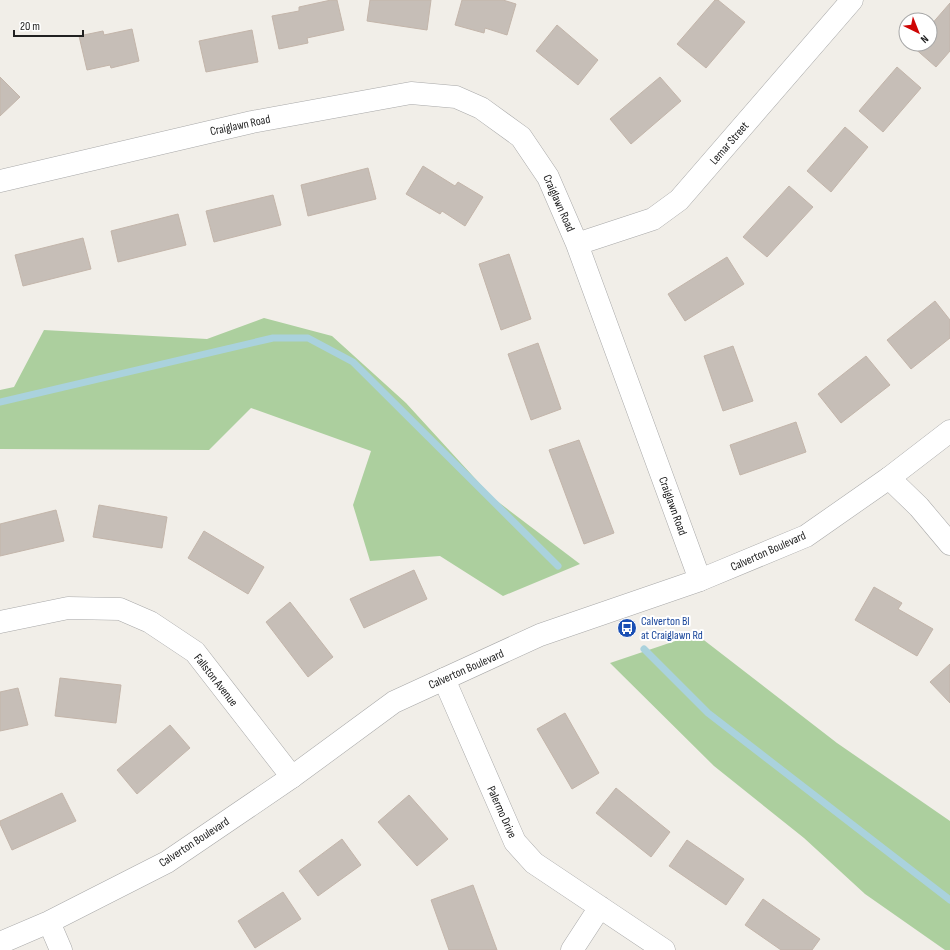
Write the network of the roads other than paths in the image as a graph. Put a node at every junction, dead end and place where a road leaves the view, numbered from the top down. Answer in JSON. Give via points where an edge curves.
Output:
{"nodes":[{"id":1,"x":852,"y":0,"type":"edge"},
{"id":2,"x":0,"y":181,"type":"edge"},
{"id":3,"x":577,"y":244,"type":"junction"},
{"id":4,"x":950,"y":431,"type":"edge"},
{"id":5,"x":888,"y":478,"type":"junction"},
{"id":6,"x":950,"y":544,"type":"edge"},
{"id":7,"x":700,"y":580,"type":"junction"},
{"id":8,"x":0,"y":622,"type":"edge"},
{"id":9,"x":444,"y":679,"type":"junction"},
{"id":10,"x":292,"y":777,"type":"junction"},
{"id":11,"x":600,"y":907,"type":"junction"},
{"id":12,"x":49,"y":922,"type":"junction"},
{"id":13,"x":0,"y":943,"type":"edge"},
{"id":14,"x":61,"y":950,"type":"edge"},
{"id":15,"x":572,"y":950,"type":"edge"},
{"id":16,"x":664,"y":950,"type":"edge"}],
"edges":[{"from":1,"to":3,"type":"street","name":"Lemar Street","via":[[679,200],[653,219]]},
{"from":2,"to":3,"type":"street","name":"Craiglawn Road","via":[[267,119],[411,93],[456,97],[481,108],[520,137],[548,177]]},
{"from":3,"to":7,"type":"street","name":"Craiglawn Road"},
{"from":4,"to":5,"type":"street","name":"Calverton Boulevard"},
{"from":5,"to":6,"type":"street","via":[[919,507]]},
{"from":5,"to":7,"type":"street","name":"Calverton Boulevard","via":[[806,536]]},
{"from":7,"to":9,"type":"street","name":"Calverton Boulevard","via":[[540,635]]},
{"from":8,"to":10,"type":"street","name":"Fallston Avenue","via":[[68,608],[120,609],[150,622],[196,652]]},
{"from":9,"to":10,"type":"street","name":"Calverton Boulevard","via":[[394,702]]},
{"from":9,"to":11,"type":"street","name":"Palermo Drive","via":[[515,842],[534,862]]},
{"from":10,"to":12,"type":"street","name":"Calverton Boulevard","via":[[167,862]]},
{"from":11,"to":15,"type":"street"},
{"from":11,"to":16,"type":"street","name":"Palermo Drive"},
{"from":12,"to":13,"type":"street","name":"Calverton Boulevard"},
{"from":12,"to":14,"type":"street"}]}
